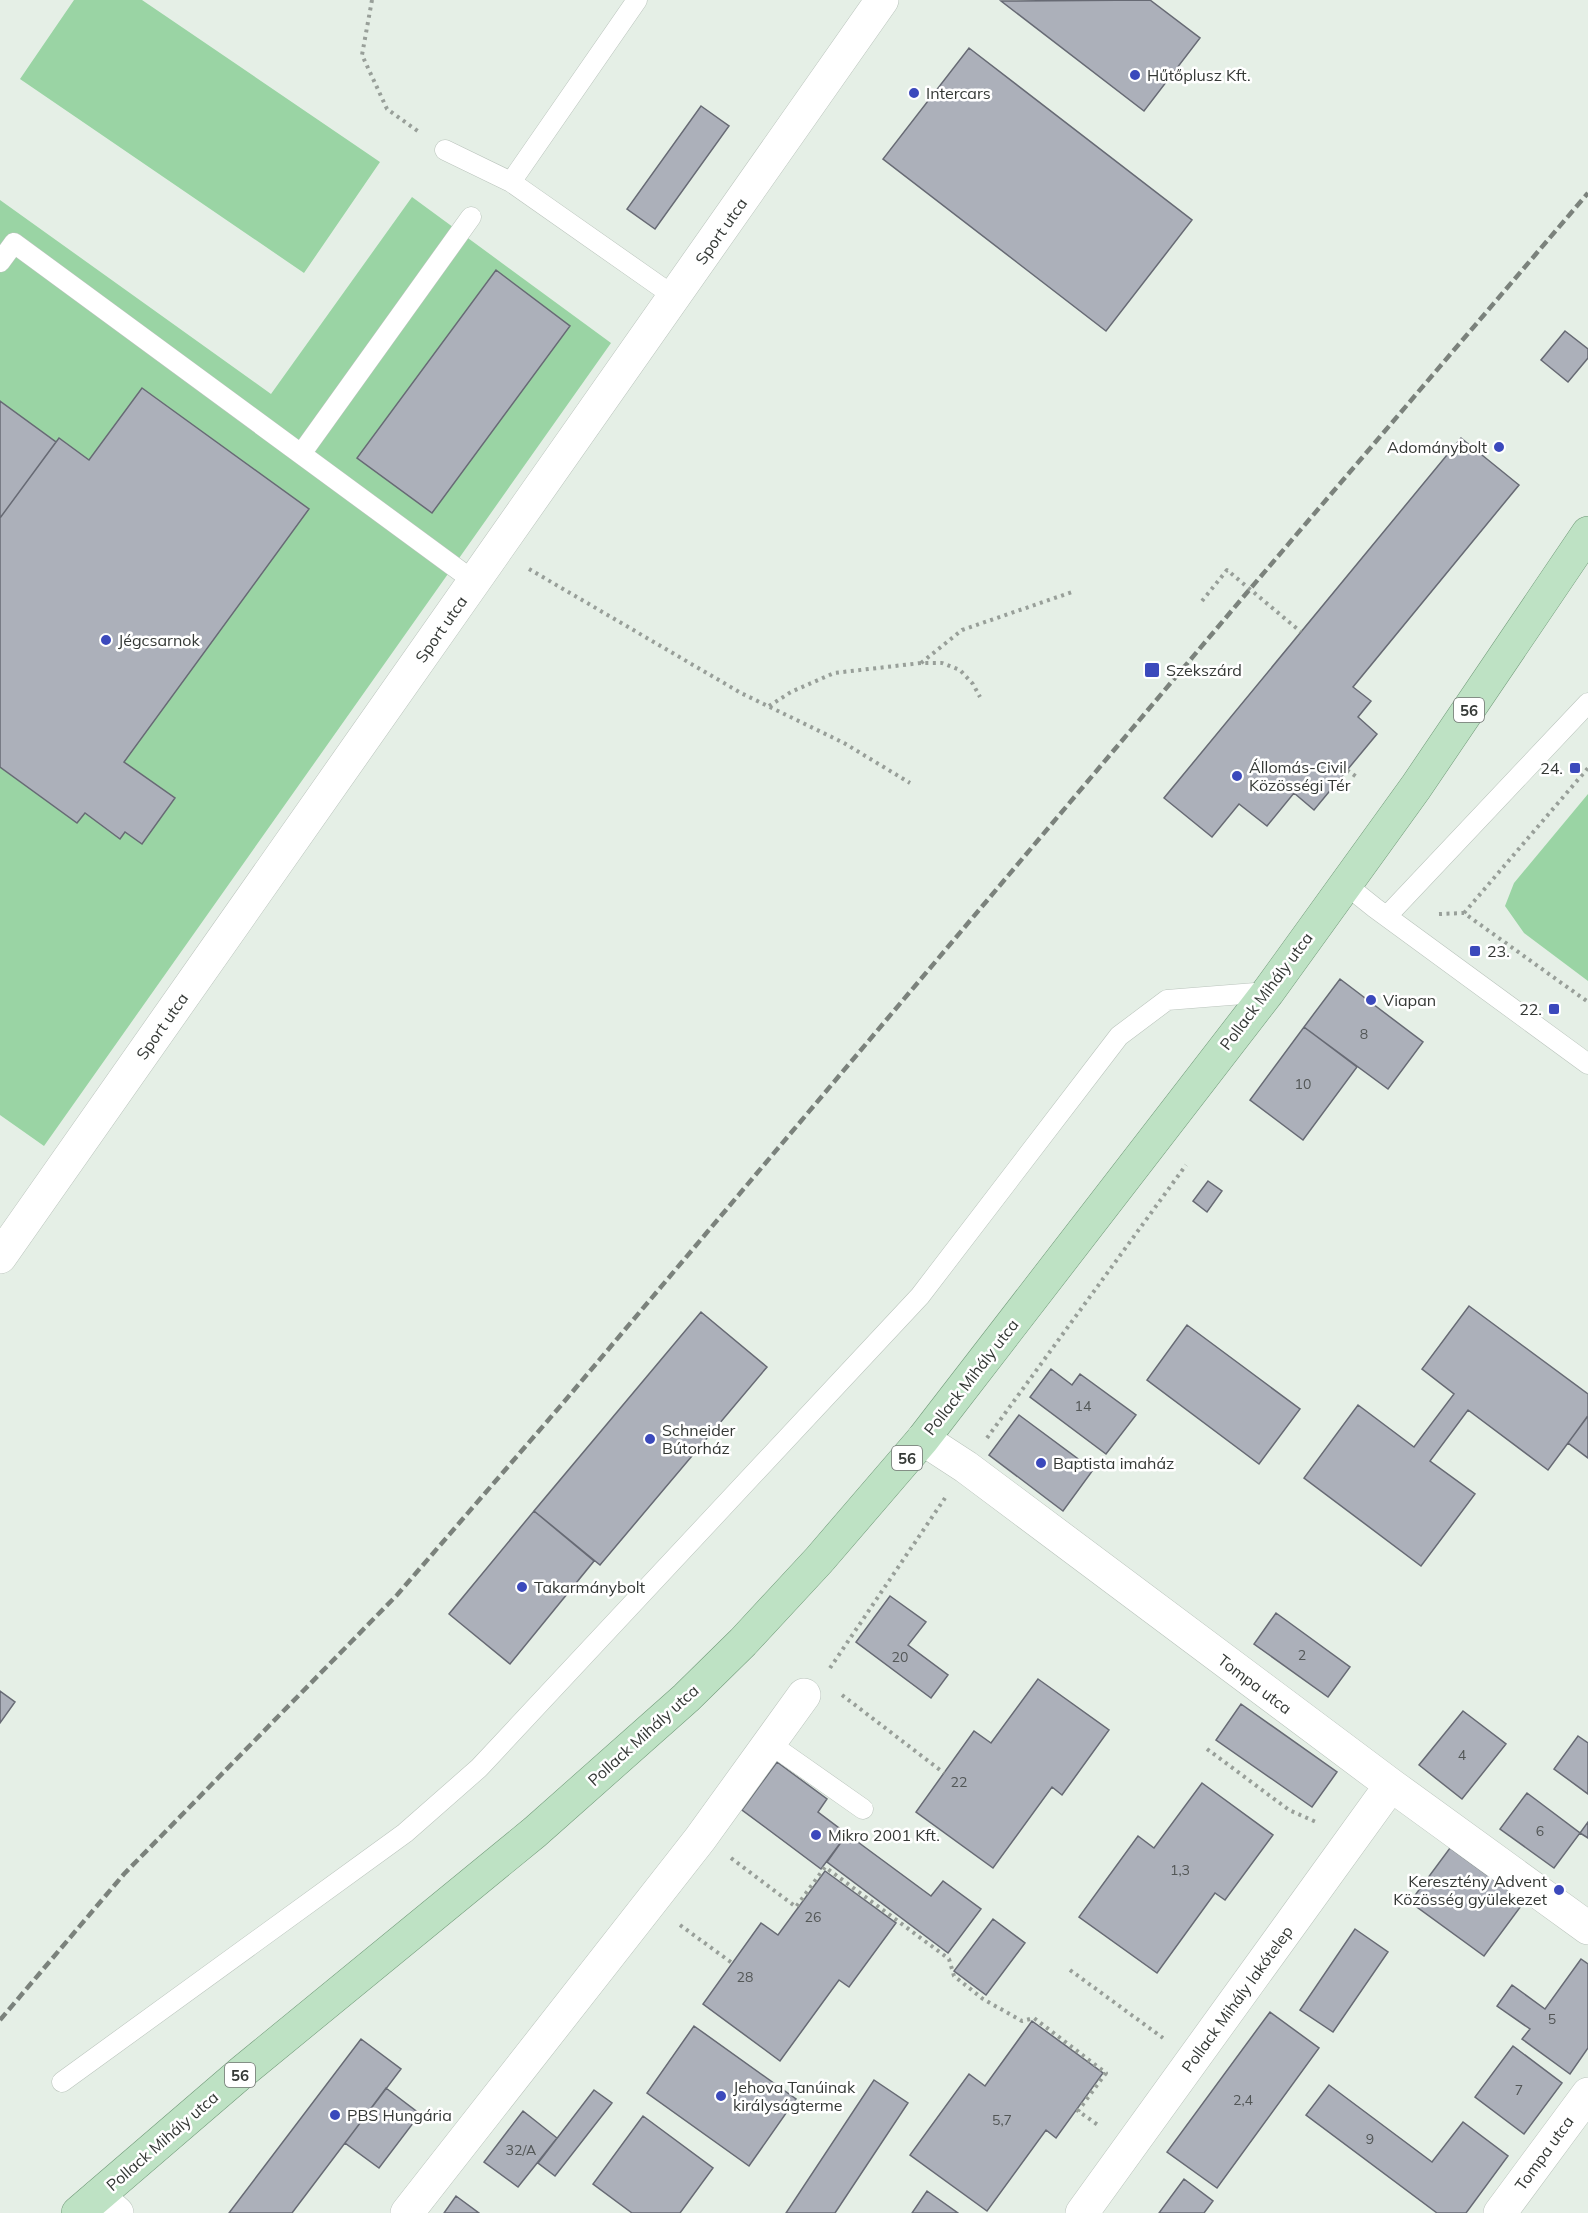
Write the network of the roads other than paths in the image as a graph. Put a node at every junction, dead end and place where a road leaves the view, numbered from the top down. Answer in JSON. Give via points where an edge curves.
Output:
{"nodes":[{"id":1,"x":637,"y":0,"type":"edge"},
{"id":2,"x":882,"y":0,"type":"edge"},
{"id":3,"x":445,"y":150,"type":"road end"},
{"id":4,"x":511,"y":182,"type":"junction"},
{"id":5,"x":471,"y":217,"type":"dead end"},
{"id":6,"x":0,"y":262,"type":"edge"},
{"id":7,"x":675,"y":297,"type":"junction"},
{"id":8,"x":301,"y":454,"type":"junction"},
{"id":9,"x":1588,"y":533,"type":"edge"},
{"id":10,"x":474,"y":582,"type":"junction"},
{"id":11,"x":1588,"y":703,"type":"edge"},
{"id":12,"x":1345,"y":884,"type":"junction"},
{"id":13,"x":1387,"y":916,"type":"junction"},
{"id":14,"x":1268,"y":992,"type":"junction"},
{"id":15,"x":1588,"y":1064,"type":"edge"},
{"id":16,"x":0,"y":1257,"type":"edge"},
{"id":17,"x":923,"y":1439,"type":"junction"},
{"id":18,"x":804,"y":1695,"type":"dead end"},
{"id":19,"x":769,"y":1743,"type":"junction"},
{"id":20,"x":1392,"y":1785,"type":"junction"},
{"id":21,"x":863,"y":1809,"type":"dead end"},
{"id":22,"x":1588,"y":1928,"type":"edge"},
{"id":23,"x":62,"y":2082,"type":"dead end"},
{"id":24,"x":1588,"y":2094,"type":"edge"},
{"id":25,"x":98,"y":2207,"type":"edge"},
{"id":26,"x":407,"y":2213,"type":"edge"},
{"id":27,"x":1082,"y":2213,"type":"edge"},
{"id":28,"x":1500,"y":2213,"type":"edge"}],
"edges":[{"from":1,"to":4,"type":"lane"},
{"from":2,"to":7,"type":"street","name":"Sport utca"},
{"from":3,"to":4,"type":"lane"},
{"from":4,"to":7,"type":"lane"},
{"from":5,"to":8,"type":"lane"},
{"from":6,"to":8,"type":"lane","via":[[14,243]]},
{"from":7,"to":10,"type":"street","name":"Sport utca"},
{"from":8,"to":10,"type":"lane"},
{"from":9,"to":12,"type":"main road","name":"Pollack Mihály utca","number":"56","via":[[1416,787]]},
{"from":10,"to":16,"type":"street","name":"Sport utca"},
{"from":11,"to":13,"type":"lane"},
{"from":12,"to":13,"type":"lane"},
{"from":12,"to":14,"type":"main road","name":"Pollack Mihály utca","number":"56"},
{"from":13,"to":15,"type":"lane"},
{"from":14,"to":17,"type":"main road","name":"Pollack Mihály utca","number":"56"},
{"from":14,"to":23,"type":"lane","via":[[1167,1000],[1119,1036],[920,1296],[479,1768],[405,1833]]},
{"from":17,"to":20,"type":"street","name":"Tompa utca"},
{"from":17,"to":25,"type":"main road","name":"Pollack Mihály utca","number":"56","via":[[744,1642],[686,1698],[535,1832],[243,2072]]},
{"from":18,"to":19,"type":"street"},
{"from":19,"to":21,"type":"lane"},
{"from":19,"to":26,"type":"street","via":[[700,1839]]},
{"from":20,"to":22,"type":"street","name":"Tompa utca"},
{"from":20,"to":27,"type":"street","name":"Pollack Mihály lakótelep"},
{"from":24,"to":28,"type":"street","name":"Tompa utca"}]}
